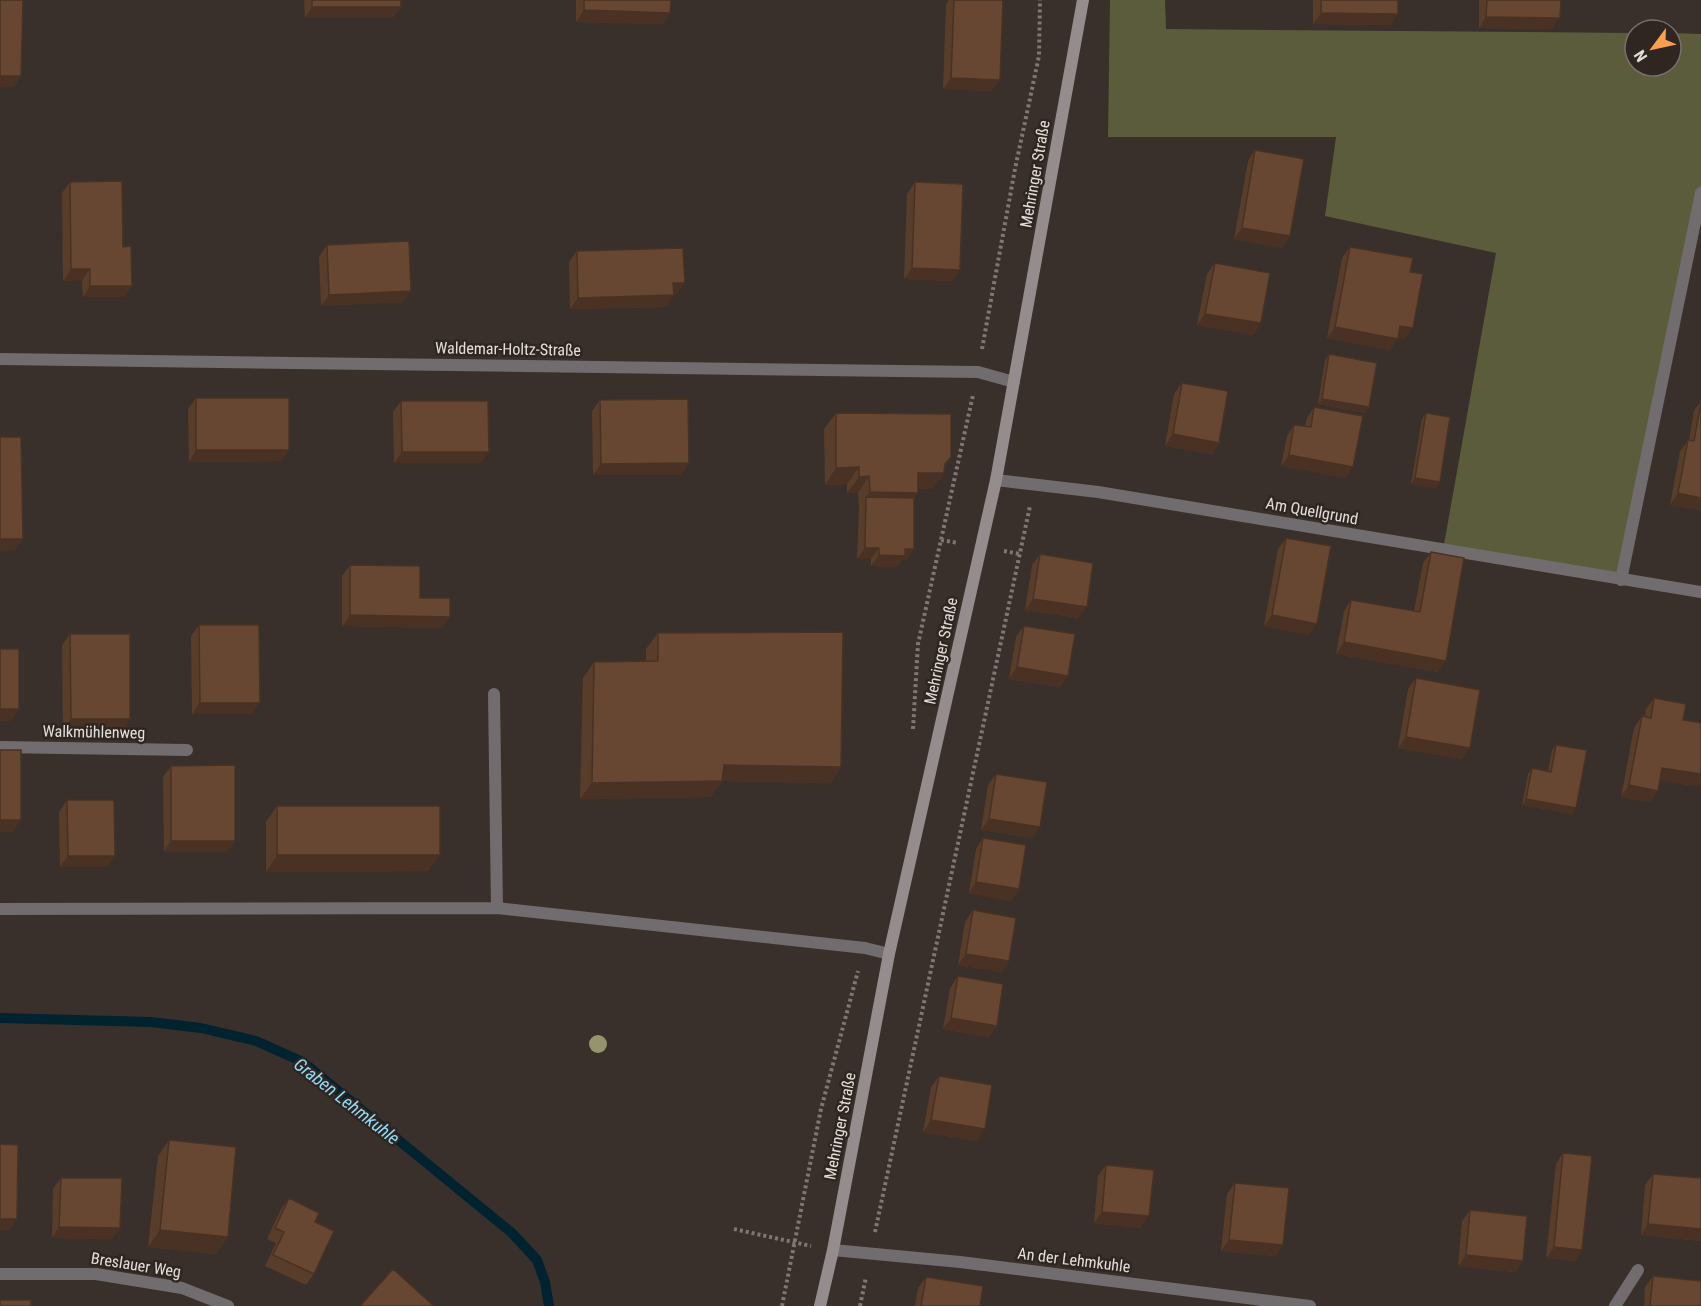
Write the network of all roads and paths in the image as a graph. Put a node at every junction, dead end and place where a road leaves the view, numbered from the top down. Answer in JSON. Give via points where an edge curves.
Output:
{"nodes":[{"id":1,"x":1040,"y":0,"type":"edge"},
{"id":2,"x":1083,"y":0,"type":"edge"},
{"id":3,"x":1701,"y":194,"type":"edge"},
{"id":4,"x":0,"y":358,"type":"edge"},
{"id":5,"x":978,"y":372,"type":"junction"},
{"id":6,"x":1014,"y":382,"type":"junction"},
{"id":7,"x":996,"y":480,"type":"junction"},
{"id":8,"x":1034,"y":485,"type":"junction"},
{"id":9,"x":941,"y":540,"type":"dead end"},
{"id":10,"x":1621,"y":580,"type":"junction"},
{"id":11,"x":1701,"y":592,"type":"edge"},
{"id":12,"x":494,"y":694,"type":"dead end"},
{"id":13,"x":0,"y":747,"type":"edge"},
{"id":14,"x":188,"y":750,"type":"dead end"},
{"id":15,"x":496,"y":908,"type":"junction"},
{"id":16,"x":0,"y":909,"type":"edge"},
{"id":17,"x":889,"y":954,"type":"junction"},
{"id":18,"x":734,"y":1229,"type":"dead end"},
{"id":19,"x":833,"y":1250,"type":"junction"},
{"id":20,"x":870,"y":1254,"type":"junction"},
{"id":21,"x":1638,"y":1270,"type":"dead end"},
{"id":22,"x":0,"y":1274,"type":"edge"},
{"id":23,"x":228,"y":1306,"type":"edge"},
{"id":24,"x":820,"y":1306,"type":"edge"},
{"id":25,"x":860,"y":1306,"type":"edge"},
{"id":26,"x":1310,"y":1306,"type":"edge"},
{"id":27,"x":1615,"y":1306,"type":"edge"}],
"edges":[{"from":1,"to":5,"type":"path","via":[[1039,56]]},
{"from":2,"to":6,"type":"main road","name":"Mehringer Straße"},
{"from":3,"to":10,"type":"street"},
{"from":4,"to":5,"type":"street","name":"Waldemar-Holtz-Straße"},
{"from":5,"to":6,"type":"street","name":"Waldemar-Holtz-Straße"},
{"from":5,"to":9,"type":"path"},
{"from":6,"to":7,"type":"main road","name":"Mehringer Straße"},
{"from":7,"to":8,"type":"street","name":"Am Quellgrund"},
{"from":7,"to":17,"type":"main road","name":"Mehringer Straße"},
{"from":8,"to":10,"type":"street","name":"Am Quellgrund","via":[[1098,492]]},
{"from":8,"to":20,"type":"path"},
{"from":10,"to":11,"type":"street","name":"Am Quellgrund"},
{"from":12,"to":15,"type":"street"},
{"from":13,"to":14,"type":"street","name":"Walkmühlenweg"},
{"from":15,"to":16,"type":"street"},
{"from":15,"to":17,"type":"street","via":[[865,948]]},
{"from":17,"to":19,"type":"main road","name":"Mehringer Straße"},
{"from":18,"to":19,"type":"path"},
{"from":19,"to":20,"type":"street","name":"An der Lehmkuhle"},
{"from":19,"to":24,"type":"main road","name":"Mehringer Straße"},
{"from":20,"to":25,"type":"path"},
{"from":20,"to":26,"type":"street","name":"An der Lehmkuhle"},
{"from":21,"to":27,"type":"street"},
{"from":22,"to":23,"type":"street","name":"Breslauer Weg","via":[[96,1274],[182,1288]]}]}
